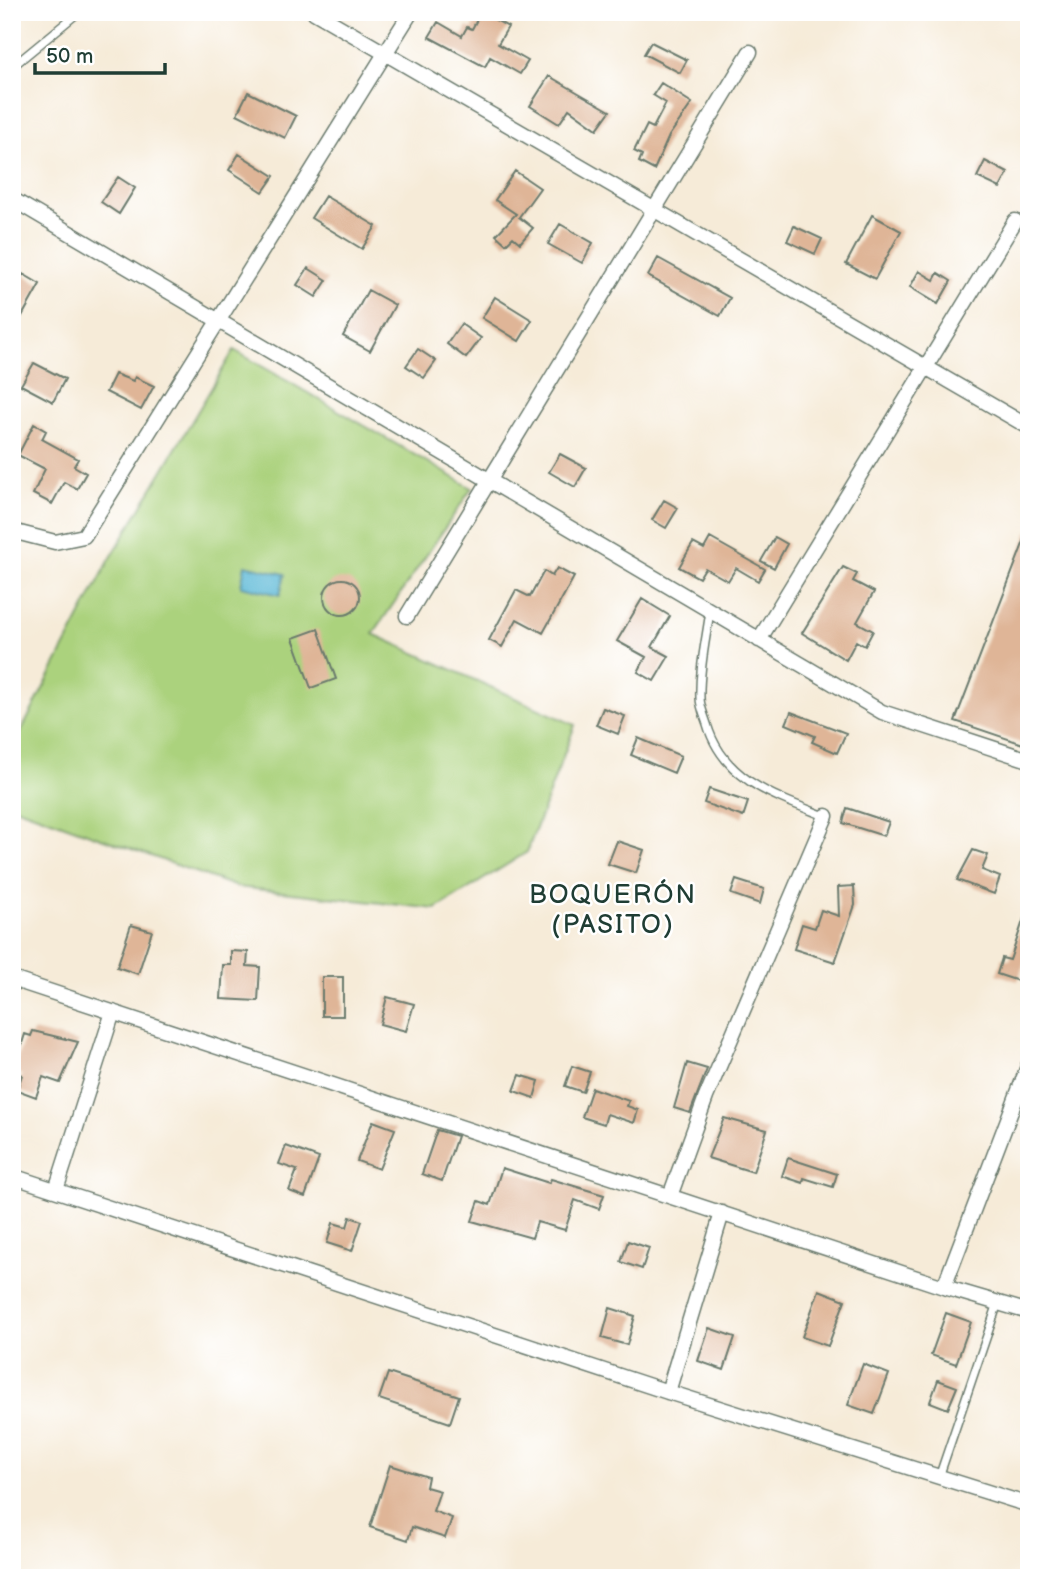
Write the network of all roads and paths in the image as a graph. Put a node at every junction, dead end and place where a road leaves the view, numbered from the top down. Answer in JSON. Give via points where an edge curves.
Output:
{"nodes":[{"id":1,"x":79,"y":12,"type":"edge"},
{"id":2,"x":314,"y":12,"type":"edge"},
{"id":3,"x":411,"y":12,"type":"edge"},
{"id":4,"x":750,"y":52,"type":"dead end"},
{"id":5,"x":385,"y":54,"type":"junction"},
{"id":6,"x":12,"y":67,"type":"edge"},
{"id":7,"x":12,"y":199,"type":"edge"},
{"id":8,"x":654,"y":210,"type":"junction"},
{"id":9,"x":1015,"y":221,"type":"dead end"},
{"id":10,"x":219,"y":321,"type":"junction"},
{"id":11,"x":923,"y":367,"type":"junction"},
{"id":12,"x":1027,"y":426,"type":"dead end"},
{"id":13,"x":489,"y":480,"type":"junction"},
{"id":14,"x":12,"y":531,"type":"edge"},
{"id":15,"x":710,"y":611,"type":"junction"},
{"id":16,"x":407,"y":616,"type":"dead end"},
{"id":17,"x":759,"y":640,"type":"junction"},
{"id":18,"x":1029,"y":760,"type":"edge"},
{"id":19,"x":826,"y":816,"type":"joint"},
{"id":20,"x":12,"y":979,"type":"edge"},
{"id":21,"x":113,"y":1012,"type":"junction"},
{"id":22,"x":1029,"y":1064,"type":"edge"},
{"id":23,"x":12,"y":1176,"type":"edge"},
{"id":24,"x":56,"y":1190,"type":"junction"},
{"id":25,"x":670,"y":1196,"type":"junction"},
{"id":26,"x":722,"y":1213,"type":"junction"},
{"id":27,"x":944,"y":1287,"type":"junction"},
{"id":28,"x":998,"y":1303,"type":"junction"},
{"id":29,"x":1029,"y":1312,"type":"edge"},
{"id":30,"x":668,"y":1392,"type":"junction"},
{"id":31,"x":939,"y":1477,"type":"junction"},
{"id":32,"x":1029,"y":1505,"type":"edge"}],
"edges":[{"from":1,"to":6,"type":"lane"},
{"from":2,"to":5,"type":"street"},
{"from":3,"to":5,"type":"street"},
{"from":4,"to":8,"type":"street"},
{"from":5,"to":8,"type":"street"},
{"from":5,"to":10,"type":"street"},
{"from":7,"to":10,"type":"street"},
{"from":8,"to":11,"type":"street"},
{"from":8,"to":13,"type":"street"},
{"from":9,"to":11,"type":"street"},
{"from":10,"to":13,"type":"street"},
{"from":10,"to":14,"type":"street","via":[[84,536],[55,542]]},
{"from":11,"to":12,"type":"street"},
{"from":11,"to":17,"type":"street"},
{"from":13,"to":15,"type":"street"},
{"from":13,"to":16,"type":"street"},
{"from":15,"to":17,"type":"street"},
{"from":15,"to":19,"type":"lane","via":[[700,701],[722,757],[745,780]]},
{"from":17,"to":18,"type":"street","via":[[882,712]]},
{"from":19,"to":25,"type":"street","via":[[706,1097]]},
{"from":20,"to":21,"type":"street"},
{"from":21,"to":24,"type":"street"},
{"from":21,"to":25,"type":"street"},
{"from":22,"to":27,"type":"street"},
{"from":23,"to":24,"type":"street"},
{"from":24,"to":30,"type":"street"},
{"from":25,"to":26,"type":"street"},
{"from":26,"to":27,"type":"street"},
{"from":26,"to":30,"type":"street"},
{"from":27,"to":28,"type":"street"},
{"from":28,"to":29,"type":"street"},
{"from":28,"to":31,"type":"lane"},
{"from":30,"to":31,"type":"street"},
{"from":31,"to":32,"type":"street"}]}
